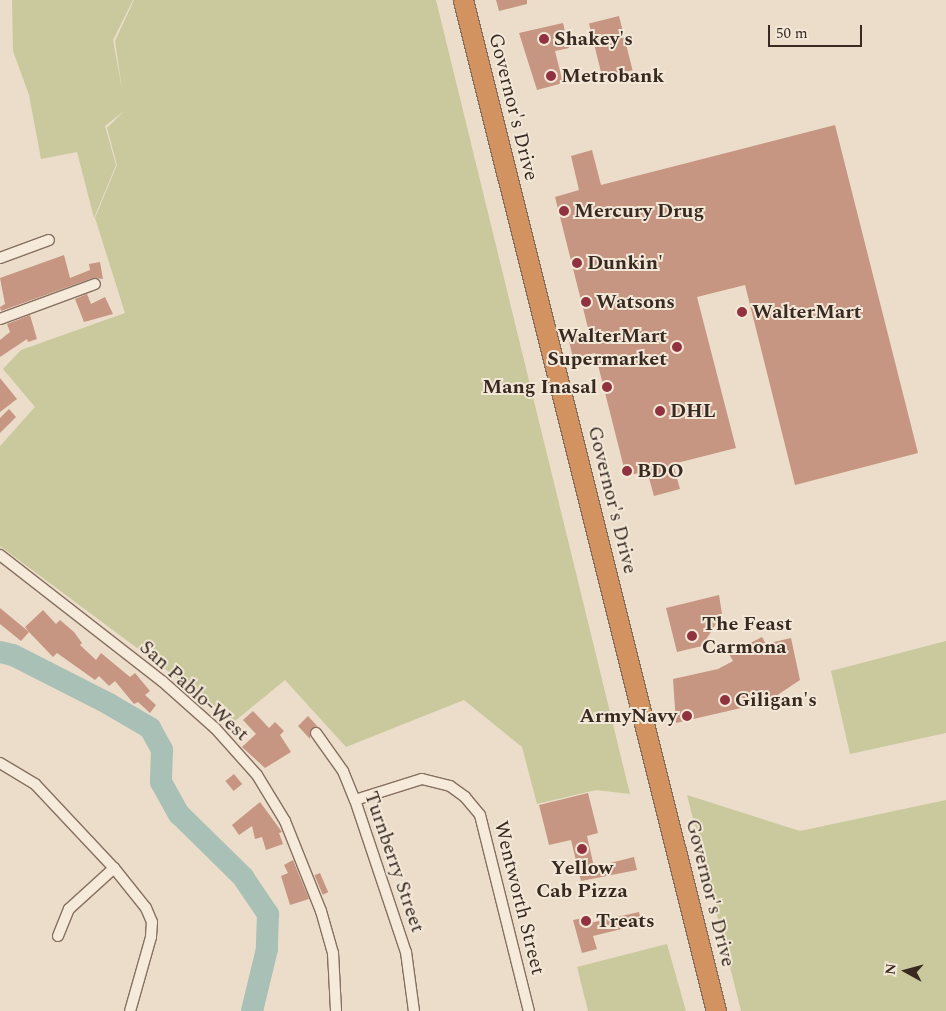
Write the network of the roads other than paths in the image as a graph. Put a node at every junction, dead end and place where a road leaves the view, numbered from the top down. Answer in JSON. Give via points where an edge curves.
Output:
{"nodes":[{"id":1,"x":463,"y":0,"type":"edge"},
{"id":2,"x":49,"y":240,"type":"dead end"},
{"id":3,"x":0,"y":258,"type":"edge"},
{"id":4,"x":96,"y":284,"type":"dead end"},
{"id":5,"x":0,"y":319,"type":"edge"},
{"id":6,"x":0,"y":555,"type":"edge"},
{"id":7,"x":316,"y":733,"type":"dead end"},
{"id":8,"x":0,"y":763,"type":"edge"},
{"id":9,"x":355,"y":800,"type":"junction"},
{"id":10,"x":114,"y":868,"type":"junction"},
{"id":11,"x":58,"y":936,"type":"dead end"},
{"id":12,"x":130,"y":1011,"type":"edge"},
{"id":13,"x":336,"y":1011,"type":"edge"},
{"id":14,"x":414,"y":1011,"type":"edge"},
{"id":15,"x":529,"y":1011,"type":"edge"},
{"id":16,"x":716,"y":1011,"type":"edge"}],
"edges":[{"from":1,"to":16,"type":"highway","name":"Governor's Drive"},
{"from":2,"to":3,"type":"street"},
{"from":4,"to":5,"type":"street"},
{"from":6,"to":13,"type":"street","name":"San Pablo-West","via":[[162,681],[215,728],[257,775],[286,821],[323,916],[333,953]]},
{"from":7,"to":9,"type":"street","name":"Turnberry Street","via":[[343,771]]},
{"from":8,"to":10,"type":"street","via":[[35,784]]},
{"from":9,"to":14,"type":"street","name":"Turnberry Street","via":[[406,952]]},
{"from":9,"to":15,"type":"street","name":"Wentworth Street","via":[[422,779],[437,781],[465,797],[480,815]]},
{"from":10,"to":11,"type":"street","via":[[69,909]]},
{"from":10,"to":12,"type":"street","via":[[146,908],[152,922],[151,937]]}]}
